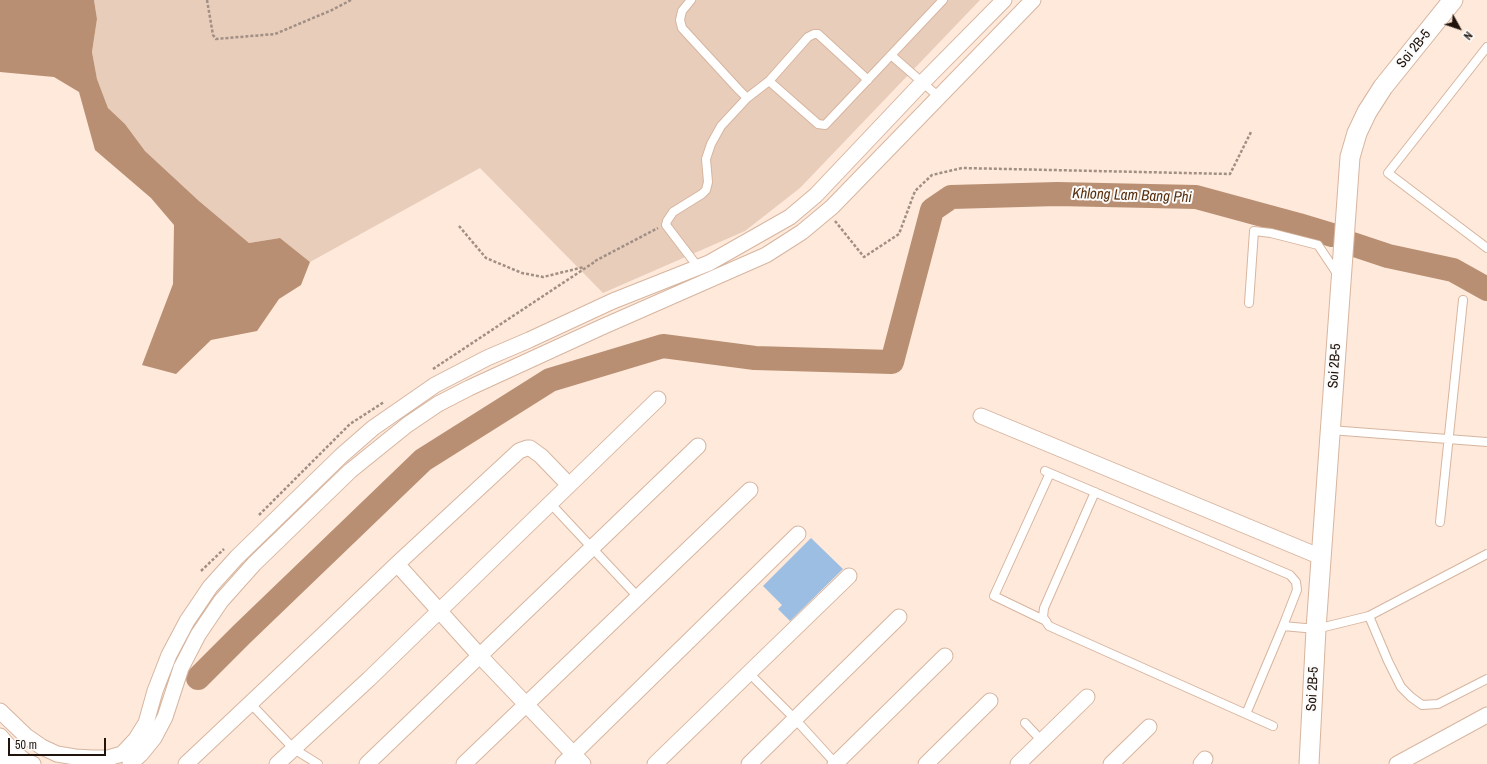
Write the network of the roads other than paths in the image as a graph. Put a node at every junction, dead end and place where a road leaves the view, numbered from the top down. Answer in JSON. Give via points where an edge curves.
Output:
{"nodes":[{"id":1,"x":691,"y":0,"type":"edge"},
{"id":2,"x":943,"y":0,"type":"edge"},
{"id":3,"x":1004,"y":0,"type":"edge"},
{"id":4,"x":1033,"y":0,"type":"edge"},
{"id":5,"x":1453,"y":0,"type":"edge"},
{"id":6,"x":1487,"y":47,"type":"edge"},
{"id":7,"x":891,"y":56,"type":"junction"},
{"id":8,"x":868,"y":80,"type":"junction"},
{"id":9,"x":768,"y":81,"type":"junction"},
{"id":10,"x":922,"y":83,"type":"junction"},
{"id":11,"x":939,"y":97,"type":"junction"},
{"id":12,"x":748,"y":98,"type":"junction"},
{"id":13,"x":1487,"y":248,"type":"edge"},
{"id":14,"x":698,"y":267,"type":"junction"},
{"id":15,"x":1341,"y":278,"type":"junction"},
{"id":16,"x":1463,"y":300,"type":"dead end"},
{"id":17,"x":1249,"y":303,"type":"dead end"},
{"id":18,"x":658,"y":399,"type":"dead end"},
{"id":19,"x":981,"y":416,"type":"dead end"},
{"id":20,"x":1330,"y":430,"type":"junction"},
{"id":21,"x":1449,"y":439,"type":"junction"},
{"id":22,"x":1487,"y":442,"type":"edge"},
{"id":23,"x":698,"y":446,"type":"dead end"},
{"id":24,"x":569,"y":485,"type":"junction"},
{"id":25,"x":750,"y":490,"type":"dead end"},
{"id":26,"x":1095,"y":492,"type":"junction"},
{"id":27,"x":550,"y":504,"type":"junction"},
{"id":28,"x":1440,"y":522,"type":"dead end"},
{"id":29,"x":798,"y":534,"type":"dead end"},
{"id":30,"x":592,"y":547,"type":"junction"},
{"id":31,"x":1487,"y":554,"type":"edge"},
{"id":32,"x":1321,"y":557,"type":"junction"},
{"id":33,"x":397,"y":564,"type":"junction"},
{"id":34,"x":849,"y":576,"type":"dead end"},
{"id":35,"x":638,"y":597,"type":"junction"},
{"id":36,"x":440,"y":611,"type":"junction"},
{"id":37,"x":1369,"y":616,"type":"junction"},
{"id":38,"x":900,"y":617,"type":"dead end"},
{"id":39,"x":1046,"y":621,"type":"junction"},
{"id":40,"x":1284,"y":626,"type":"junction"},
{"id":41,"x":1316,"y":629,"type":"junction"},
{"id":42,"x":479,"y":655,"type":"junction"},
{"id":43,"x":945,"y":656,"type":"dead end"},
{"id":44,"x":749,"y":673,"type":"junction"},
{"id":45,"x":1487,"y":679,"type":"edge"},
{"id":46,"x":1087,"y":697,"type":"dead end"},
{"id":47,"x":990,"y":701,"type":"dead end"},
{"id":48,"x":250,"y":702,"type":"junction"},
{"id":49,"x":526,"y":704,"type":"junction"},
{"id":50,"x":0,"y":711,"type":"edge"},
{"id":51,"x":1246,"y":714,"type":"junction"},
{"id":52,"x":1487,"y":715,"type":"edge"},
{"id":53,"x":795,"y":719,"type":"junction"},
{"id":54,"x":1025,"y":723,"type":"dead end"},
{"id":55,"x":1273,"y":726,"type":"dead end"},
{"id":56,"x":1149,"y":727,"type":"dead end"},
{"id":57,"x":0,"y":736,"type":"edge"},
{"id":58,"x":1042,"y":741,"type":"junction"},
{"id":59,"x":294,"y":749,"type":"junction"},
{"id":60,"x":0,"y":755,"type":"edge"},
{"id":61,"x":578,"y":759,"type":"edge"},
{"id":62,"x":126,"y":761,"type":"edge"},
{"id":63,"x":10,"y":764,"type":"edge"},
{"id":64,"x":33,"y":764,"type":"edge"},
{"id":65,"x":186,"y":764,"type":"edge"},
{"id":66,"x":278,"y":764,"type":"edge"},
{"id":67,"x":318,"y":764,"type":"edge"},
{"id":68,"x":366,"y":764,"type":"edge"},
{"id":69,"x":464,"y":764,"type":"edge"},
{"id":70,"x":563,"y":764,"type":"edge"},
{"id":71,"x":655,"y":764,"type":"edge"},
{"id":72,"x":749,"y":764,"type":"edge"},
{"id":73,"x":835,"y":764,"type":"edge"},
{"id":74,"x":926,"y":764,"type":"edge"},
{"id":75,"x":1018,"y":764,"type":"edge"},
{"id":76,"x":1111,"y":764,"type":"edge"},
{"id":77,"x":1309,"y":764,"type":"edge"},
{"id":78,"x":1397,"y":764,"type":"edge"}],
"edges":[{"from":1,"to":12,"type":"lane","via":[[682,11],[682,28]]},
{"from":2,"to":7,"type":"lane"},
{"from":3,"to":10,"type":"street"},
{"from":4,"to":11,"type":"street"},
{"from":5,"to":15,"type":"street","name":"Soi 2B-5","via":[[1383,87],[1357,132],[1350,157]]},
{"from":6,"to":13,"type":"lane","via":[[1388,173]]},
{"from":7,"to":8,"type":"lane"},
{"from":7,"to":10,"type":"lane"},
{"from":8,"to":9,"type":"lane","via":[[826,125],[821,126]]},
{"from":8,"to":9,"type":"lane","via":[[818,34],[814,34],[808,37]]},
{"from":9,"to":12,"type":"lane"},
{"from":10,"to":11,"type":"lane"},
{"from":10,"to":14,"type":"street","via":[[816,196],[790,217]]},
{"from":11,"to":62,"type":"street","via":[[827,211],[802,232],[766,255],[469,388],[438,404],[381,445],[259,558],[221,601],[198,635],[181,668],[165,717],[154,738],[141,754]]},
{"from":12,"to":14,"type":"lane","via":[[722,126],[711,144],[706,159],[706,190],[673,212],[666,221],[666,225]]},
{"from":14,"to":62,"type":"street","via":[[613,301],[486,358],[435,385],[373,428],[236,557],[210,587],[186,622],[169,655],[146,723]]},
{"from":15,"to":17,"type":"lane","via":[[1318,245],[1254,231]]},
{"from":15,"to":20,"type":"street","name":"Soi 2B-5"},
{"from":16,"to":21,"type":"lane"},
{"from":18,"to":24,"type":"street"},
{"from":19,"to":32,"type":"street"},
{"from":20,"to":21,"type":"lane"},
{"from":20,"to":32,"type":"street","name":"Soi 2B-5"},
{"from":21,"to":22,"type":"lane"},
{"from":21,"to":28,"type":"lane"},
{"from":23,"to":30,"type":"street"},
{"from":24,"to":27,"type":"street"},
{"from":24,"to":33,"type":"street","via":[[530,448],[519,451]]},
{"from":25,"to":35,"type":"street"},
{"from":26,"to":39,"type":"lane","via":[[1044,608],[1043,617]]},
{"from":26,"to":39,"type":"lane","via":[[1047,472],[994,596]]},
{"from":26,"to":40,"type":"lane","via":[[1290,575],[1298,590]]},
{"from":27,"to":30,"type":"lane"},
{"from":27,"to":36,"type":"street"},
{"from":29,"to":61,"type":"street"},
{"from":30,"to":35,"type":"lane"},
{"from":30,"to":42,"type":"street"},
{"from":31,"to":37,"type":"lane"},
{"from":32,"to":41,"type":"street","name":"Soi 2B-5"},
{"from":33,"to":36,"type":"street"},
{"from":33,"to":48,"type":"street"},
{"from":34,"to":44,"type":"street"},
{"from":35,"to":49,"type":"street"},
{"from":36,"to":42,"type":"street"},
{"from":36,"to":59,"type":"street"},
{"from":37,"to":41,"type":"lane"},
{"from":37,"to":45,"type":"lane","via":[[1401,686],[1422,705],[1438,704]]},
{"from":38,"to":53,"type":"street"},
{"from":39,"to":51,"type":"lane","via":[[1056,630]]},
{"from":40,"to":41,"type":"lane"},
{"from":40,"to":51,"type":"lane"},
{"from":41,"to":77,"type":"street","name":"Soi 2B-5"},
{"from":42,"to":49,"type":"street"},
{"from":42,"to":68,"type":"street"},
{"from":43,"to":73,"type":"street"},
{"from":44,"to":53,"type":"lane"},
{"from":44,"to":71,"type":"street"},
{"from":46,"to":58,"type":"street"},
{"from":47,"to":74,"type":"street"},
{"from":48,"to":59,"type":"lane"},
{"from":48,"to":65,"type":"street"},
{"from":49,"to":61,"type":"street"},
{"from":49,"to":69,"type":"street"},
{"from":50,"to":62,"type":"street","via":[[26,736],[57,754]]},
{"from":51,"to":55,"type":"lane"},
{"from":52,"to":78,"type":"street"},
{"from":53,"to":72,"type":"street"},
{"from":53,"to":73,"type":"lane"},
{"from":54,"to":58,"type":"lane"},
{"from":56,"to":76,"type":"street"},
{"from":57,"to":64,"type":"street","via":[[13,751]]},
{"from":58,"to":75,"type":"street"},
{"from":59,"to":66,"type":"street"},
{"from":59,"to":67,"type":"lane"},
{"from":60,"to":63,"type":"street"},
{"from":61,"to":70,"type":"street"}]}
